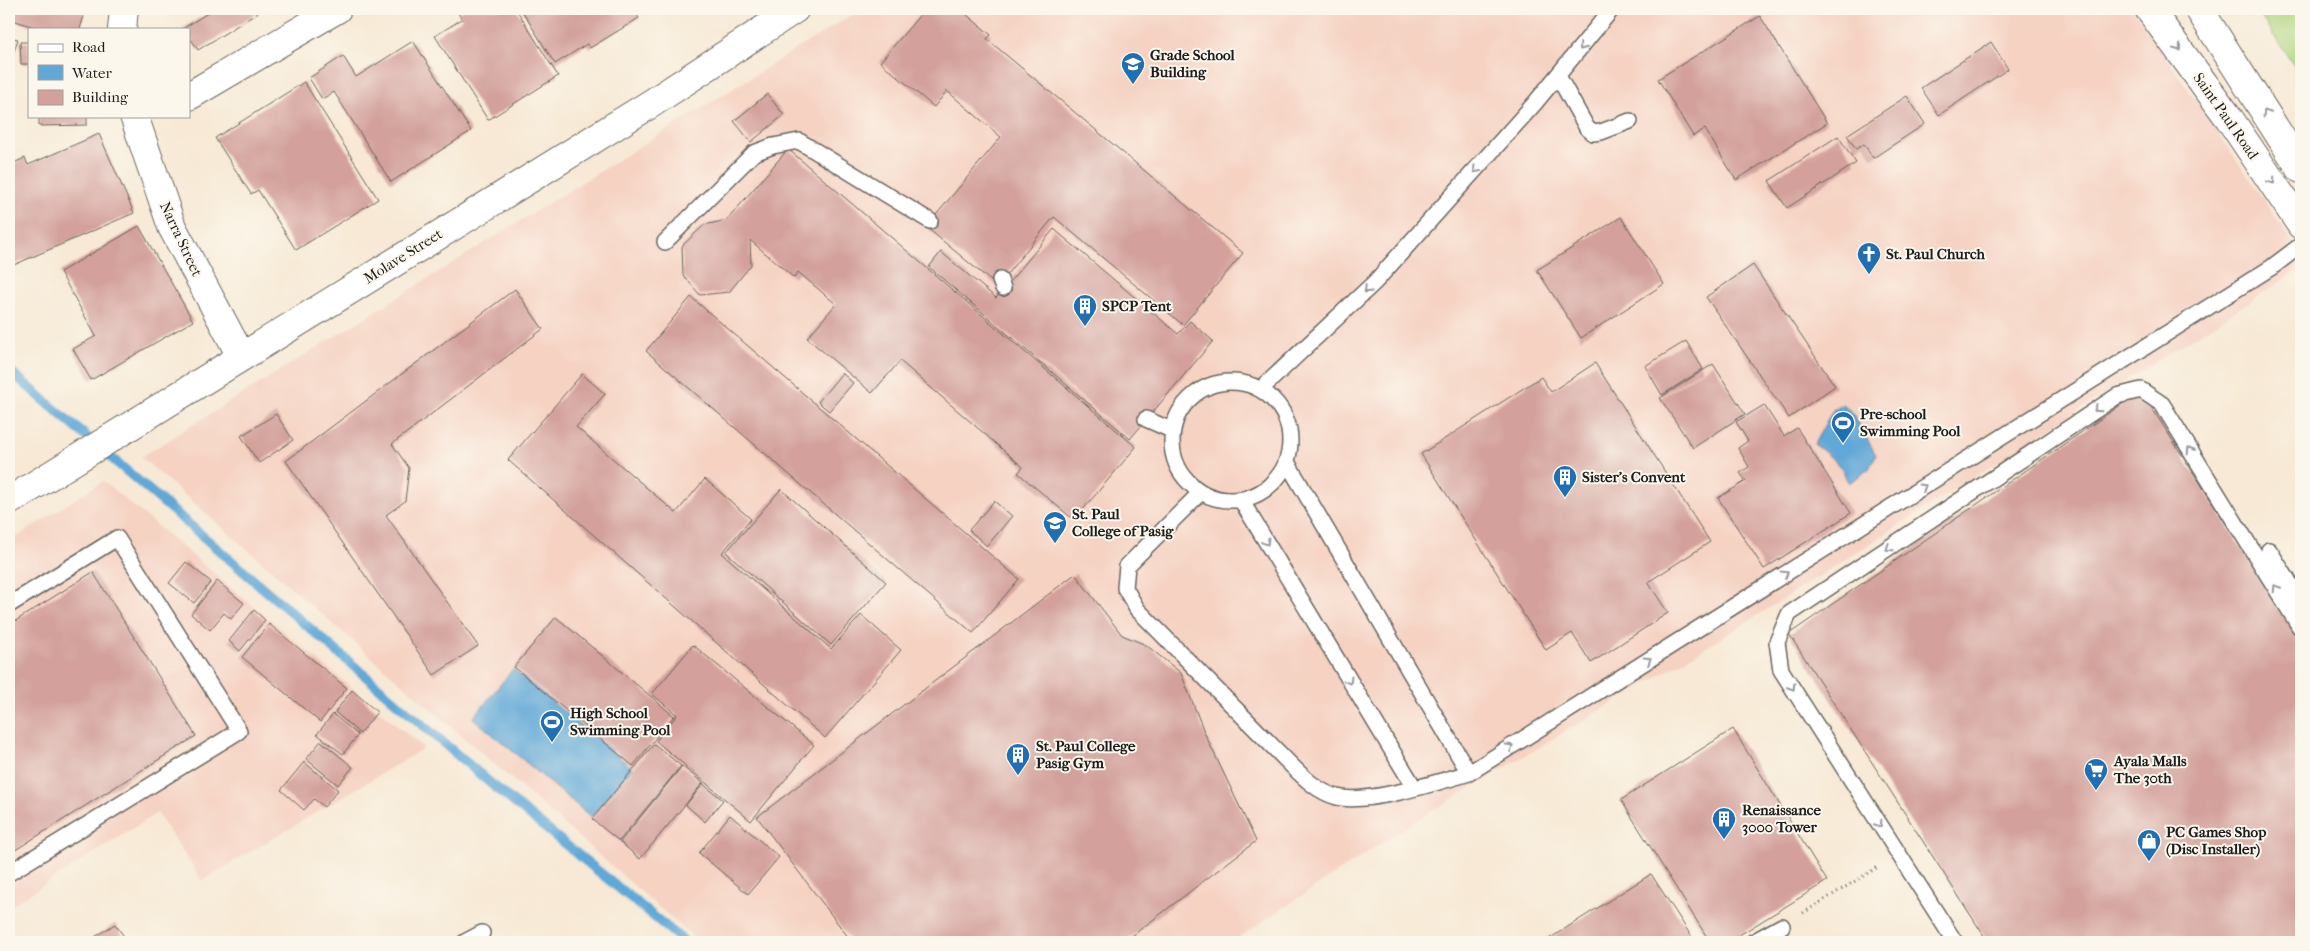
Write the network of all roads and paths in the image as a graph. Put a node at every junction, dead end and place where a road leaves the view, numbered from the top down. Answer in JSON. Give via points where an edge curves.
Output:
{"nodes":[{"id":1,"x":124,"y":9,"type":"edge"},
{"id":2,"x":337,"y":9,"type":"edge"},
{"id":3,"x":796,"y":9,"type":"edge"},
{"id":4,"x":1612,"y":9,"type":"edge"},
{"id":5,"x":2149,"y":9,"type":"edge"},
{"id":6,"x":2199,"y":9,"type":"edge"},
{"id":7,"x":122,"y":28,"type":"edge"},
{"id":8,"x":1558,"y":76,"type":"junction"},
{"id":9,"x":190,"y":95,"type":"edge"},
{"id":10,"x":141,"y":120,"type":"edge"},
{"id":11,"x":1630,"y":122,"type":"dead end"},
{"id":12,"x":2301,"y":169,"type":"edge"},
{"id":13,"x":930,"y":221,"type":"dead end"},
{"id":14,"x":2301,"y":225,"type":"edge"},
{"id":15,"x":665,"y":242,"type":"dead end"},
{"id":16,"x":2301,"y":245,"type":"edge"},
{"id":17,"x":241,"y":356,"type":"junction"},
{"id":18,"x":1261,"y":389,"type":"junction"},
{"id":19,"x":1146,"y":419,"type":"dead end"},
{"id":20,"x":1171,"y":430,"type":"junction"},
{"id":21,"x":1287,"y":462,"type":"junction"},
{"id":22,"x":1201,"y":492,"type":"junction"},
{"id":23,"x":1241,"y":500,"type":"junction"},
{"id":24,"x":9,"y":501,"type":"edge"},
{"id":25,"x":2269,"y":550,"type":"dead end"},
{"id":26,"x":2301,"y":601,"type":"edge"},
{"id":27,"x":9,"y":606,"type":"edge"},
{"id":28,"x":2301,"y":629,"type":"edge"},
{"id":29,"x":1469,"y":773,"type":"junction"},
{"id":30,"x":1414,"y":787,"type":"junction"},
{"id":31,"x":1898,"y":855,"type":"junction"},
{"id":32,"x":9,"y":873,"type":"edge"},
{"id":33,"x":1782,"y":926,"type":"joint"},
{"id":34,"x":482,"y":933,"type":"dead end"},
{"id":35,"x":465,"y":942,"type":"edge"},
{"id":36,"x":1753,"y":942,"type":"edge"},
{"id":37,"x":1955,"y":942,"type":"edge"}],
"edges":[{"from":1,"to":7,"type":"street"},
{"from":2,"to":9,"type":"street"},
{"from":3,"to":17,"type":"street","name":"Molave Street","via":[[644,108]]},
{"from":4,"to":8,"type":"lane","one_way":true},
{"from":5,"to":14,"type":"street","name":"Saint Paul Road","one_way":true,"via":[[2229,118]]},
{"from":12,"to":6,"type":"street","one_way":true},
{"from":8,"to":11,"type":"lane","via":[[1593,133]]},
{"from":8,"to":18,"type":"lane","one_way":true,"via":[[1375,282]]},
{"from":10,"to":17,"type":"street","name":"Narra Street","via":[[172,227]]},
{"from":13,"to":15,"type":"lane","via":[[799,141],[754,153]]},
{"from":29,"to":16,"type":"lane","one_way":true},
{"from":17,"to":24,"type":"street","name":"Molave Street"},
{"from":18,"to":20,"type":"lane","via":[[1241,382],[1220,382],[1201,388],[1185,402]]},
{"from":18,"to":21,"type":"lane","via":[[1276,403],[1287,421],[1291,441]]},
{"from":19,"to":20,"type":"lane"},
{"from":20,"to":22,"type":"lane","via":[[1175,460],[1185,478]]},
{"from":21,"to":23,"type":"lane","via":[[1276,479],[1260,493]]},
{"from":21,"to":29,"type":"lane"},
{"from":22,"to":23,"type":"lane","via":[[1220,500]]},
{"from":22,"to":30,"type":"lane","via":[[1127,566],[1125,588],[1137,609],[1310,782],[1329,794],[1347,799]]},
{"from":23,"to":30,"type":"lane","one_way":true},
{"from":25,"to":26,"type":"lane"},
{"from":27,"to":32,"type":"lane","via":[[117,538],[238,731]]},
{"from":28,"to":31,"type":"lane","one_way":true,"via":[[2162,404],[2141,390],[2117,396],[1790,614],[1777,642],[1781,670]]},
{"from":29,"to":30,"type":"lane"},
{"from":31,"to":33,"type":"path"},
{"from":31,"to":37,"type":"lane"},
{"from":33,"to":36,"type":"lane"},
{"from":34,"to":35,"type":"lane"}]}
